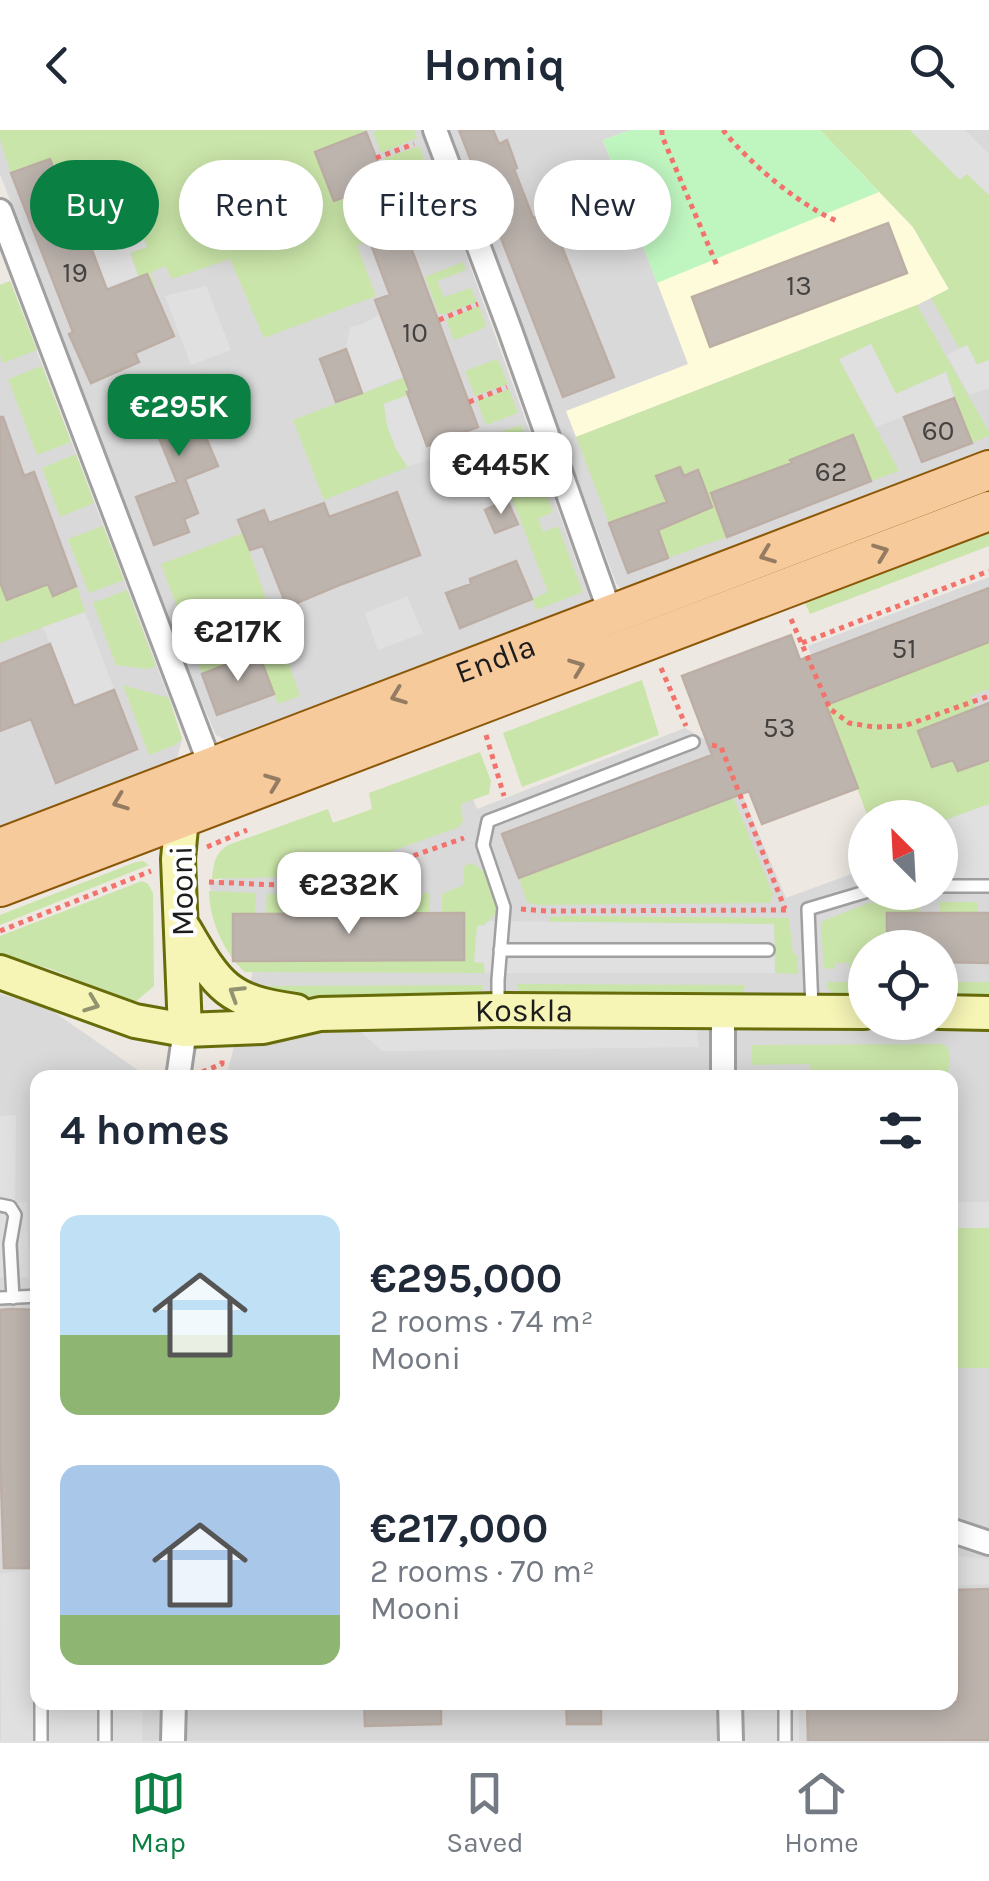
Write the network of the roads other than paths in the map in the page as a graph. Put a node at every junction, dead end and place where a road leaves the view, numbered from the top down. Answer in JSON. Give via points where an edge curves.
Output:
{"nodes":[{"id":1,"x":428,"y":135,"type":"edge"},
{"id":2,"x":0,"y":211,"type":"edge"},
{"id":3,"x":989,"y":470,"type":"edge"},
{"id":4,"x":989,"y":511,"type":"edge"},
{"id":5,"x":611,"y":615,"type":"junction"},
{"id":6,"x":694,"y":742,"type":"road end"},
{"id":7,"x":212,"y":767,"type":"junction"},
{"id":8,"x":182,"y":818,"type":"junction"},
{"id":9,"x":0,"y":848,"type":"edge"},
{"id":10,"x":958,"y":886,"type":"edge"},
{"id":11,"x":989,"y":886,"type":"edge"},
{"id":12,"x":0,"y":887,"type":"edge"},
{"id":13,"x":848,"y":897,"type":"edge"},
{"id":14,"x":182,"y":925,"type":"junction"},
{"id":15,"x":500,"y":950,"type":"junction"},
{"id":16,"x":768,"y":950,"type":"dead end"},
{"id":17,"x":0,"y":972,"type":"edge"},
{"id":18,"x":498,"y":1010,"type":"junction"},
{"id":19,"x":722,"y":1012,"type":"junction"},
{"id":20,"x":812,"y":1012,"type":"junction"},
{"id":21,"x":848,"y":1012,"type":"edge"},
{"id":22,"x":958,"y":1012,"type":"edge"},
{"id":23,"x":989,"y":1012,"type":"edge"},
{"id":24,"x":320,"y":1014,"type":"junction"},
{"id":25,"x":185,"y":1030,"type":"junction"},
{"id":26,"x":188,"y":1070,"type":"edge"},
{"id":27,"x":723,"y":1070,"type":"edge"},
{"id":28,"x":0,"y":1205,"type":"edge"},
{"id":29,"x":6,"y":1298,"type":"edge"},
{"id":30,"x":958,"y":1533,"type":"edge"},
{"id":31,"x":989,"y":1543,"type":"edge"},
{"id":32,"x":41,"y":1710,"type":"edge"},
{"id":33,"x":105,"y":1710,"type":"edge"},
{"id":34,"x":174,"y":1710,"type":"edge"},
{"id":35,"x":730,"y":1710,"type":"edge"},
{"id":36,"x":785,"y":1710,"type":"edge"},
{"id":37,"x":41,"y":1741,"type":"edge"},
{"id":38,"x":105,"y":1741,"type":"edge"},
{"id":39,"x":173,"y":1741,"type":"edge"},
{"id":40,"x":731,"y":1741,"type":"edge"},
{"id":41,"x":786,"y":1741,"type":"edge"}],
"edges":[{"from":1,"to":5,"type":"street","via":[[510,330]]},
{"from":2,"to":7,"type":"street"},
{"from":3,"to":5,"type":"main road","name":"Endla","one_way":true},
{"from":8,"to":4,"type":"main road","name":"Endla","one_way":true},
{"from":5,"to":7,"type":"main road","name":"Endla","one_way":true},
{"from":6,"to":15,"type":"lane","via":[[488,821],[484,845],[504,907]]},
{"from":7,"to":8,"type":"street","name":"Mooni"},
{"from":7,"to":9,"type":"main road","name":"Endla","one_way":true},
{"from":8,"to":12,"type":"main road","name":"Endla"},
{"from":8,"to":14,"type":"street","name":"Mooni"},
{"from":10,"to":11,"type":"lane"},
{"from":13,"to":20,"type":"lane","via":[[808,909]]},
{"from":24,"to":14,"type":"street","one_way":true,"via":[[258,1006],[226,989]]},
{"from":14,"to":25,"type":"street","name":"Mooni"},
{"from":15,"to":16,"type":"lane"},
{"from":15,"to":18,"type":"lane"},
{"from":17,"to":25,"type":"street","name":"Koskla","one_way":true,"via":[[135,1021]]},
{"from":18,"to":19,"type":"street","name":"Koskla"},
{"from":18,"to":24,"type":"street","name":"Koskla"},
{"from":19,"to":20,"type":"street","name":"Koskla"},
{"from":19,"to":27,"type":"street"},
{"from":20,"to":21,"type":"street","name":"Koskla"},
{"from":22,"to":23,"type":"street"},
{"from":24,"to":25,"type":"street","name":"Koskla","via":[[262,1027]]},
{"from":25,"to":26,"type":"street","name":"Mooni"},
{"from":28,"to":29,"type":"lane","via":[[15,1215]]},
{"from":30,"to":31,"type":"street"},
{"from":32,"to":37,"type":"lane"},
{"from":33,"to":38,"type":"lane"},
{"from":34,"to":39,"type":"street"},
{"from":35,"to":40,"type":"street"},
{"from":36,"to":41,"type":"lane"}]}
